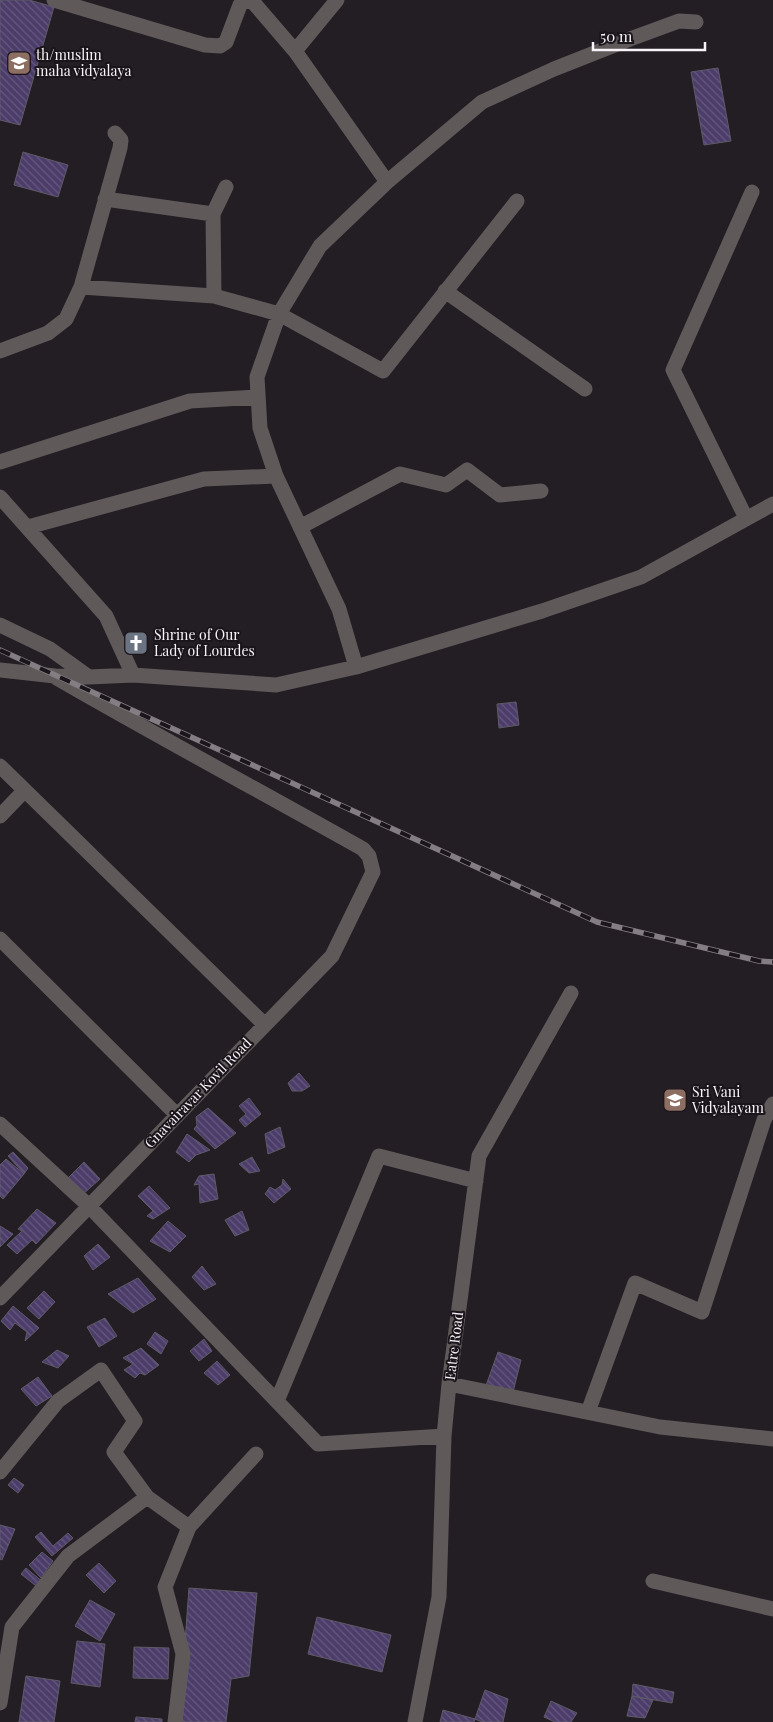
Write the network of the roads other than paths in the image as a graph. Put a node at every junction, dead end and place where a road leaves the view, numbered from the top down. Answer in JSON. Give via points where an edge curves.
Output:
{"nodes":[{"id":1,"x":54,"y":0,"type":"edge"},
{"id":2,"x":337,"y":0,"type":"edge"},
{"id":3,"x":696,"y":22,"type":"dead end"},
{"id":4,"x":295,"y":51,"type":"junction"},
{"id":5,"x":115,"y":133,"type":"dead end"},
{"id":6,"x":387,"y":182,"type":"junction"},
{"id":7,"x":226,"y":187,"type":"dead end"},
{"id":8,"x":752,"y":192,"type":"dead end"},
{"id":9,"x":105,"y":199,"type":"junction"},
{"id":10,"x":517,"y":201,"type":"dead end"},
{"id":11,"x":213,"y":214,"type":"junction"},
{"id":12,"x":81,"y":287,"type":"junction"},
{"id":13,"x":446,"y":291,"type":"junction"},
{"id":14,"x":214,"y":296,"type":"junction"},
{"id":15,"x":279,"y":314,"type":"junction"},
{"id":16,"x":0,"y":351,"type":"edge"},
{"id":17,"x":585,"y":389,"type":"dead end"},
{"id":18,"x":258,"y":397,"type":"junction"},
{"id":19,"x":0,"y":462,"type":"edge"},
{"id":20,"x":276,"y":476,"type":"junction"},
{"id":21,"x":541,"y":491,"type":"dead end"},
{"id":22,"x":0,"y":498,"type":"edge"},
{"id":23,"x":772,"y":507,"type":"edge"},
{"id":24,"x":746,"y":518,"type":"junction"},
{"id":25,"x":28,"y":527,"type":"junction"},
{"id":26,"x":300,"y":528,"type":"junction"},
{"id":27,"x":0,"y":626,"type":"edge"},
{"id":28,"x":356,"y":667,"type":"junction"},
{"id":29,"x":0,"y":670,"type":"edge"},
{"id":30,"x":134,"y":674,"type":"junction"},
{"id":31,"x":55,"y":676,"type":"junction"},
{"id":32,"x":89,"y":677,"type":"junction"},
{"id":33,"x":0,"y":766,"type":"edge"},
{"id":34,"x":24,"y":791,"type":"junction"},
{"id":35,"x":0,"y":816,"type":"edge"},
{"id":36,"x":0,"y":939,"type":"edge"},
{"id":37,"x":571,"y":993,"type":"dead end"},
{"id":38,"x":265,"y":1025,"type":"junction"},
{"id":39,"x":773,"y":1104,"type":"edge"},
{"id":40,"x":177,"y":1115,"type":"junction"},
{"id":41,"x":769,"y":1119,"type":"edge"},
{"id":42,"x":0,"y":1124,"type":"edge"},
{"id":43,"x":476,"y":1181,"type":"junction"},
{"id":44,"x":88,"y":1206,"type":"junction"},
{"id":45,"x":0,"y":1298,"type":"edge"},
{"id":46,"x":449,"y":1384,"type":"junction"},
{"id":47,"x":277,"y":1402,"type":"junction"},
{"id":48,"x":588,"y":1412,"type":"junction"},
{"id":49,"x":444,"y":1436,"type":"junction"},
{"id":50,"x":773,"y":1439,"type":"edge"},
{"id":51,"x":256,"y":1454,"type":"dead end"},
{"id":52,"x":0,"y":1472,"type":"edge"},
{"id":53,"x":147,"y":1497,"type":"junction"},
{"id":54,"x":189,"y":1527,"type":"junction"},
{"id":55,"x":653,"y":1581,"type":"dead end"},
{"id":56,"x":773,"y":1609,"type":"edge"},
{"id":57,"x":0,"y":1703,"type":"edge"},
{"id":58,"x":175,"y":1722,"type":"edge"},
{"id":59,"x":414,"y":1722,"type":"edge"}],
"edges":[{"from":1,"to":4,"type":"street","via":[[205,45],[220,46],[226,42],[240,5],[246,0],[253,2]]},
{"from":2,"to":4,"type":"street"},
{"from":3,"to":6,"type":"street","via":[[680,21],[638,36],[482,102]]},
{"from":4,"to":6,"type":"street"},
{"from":5,"to":9,"type":"street","via":[[122,140]]},
{"from":6,"to":15,"type":"street","via":[[320,246]]},
{"from":7,"to":11,"type":"street"},
{"from":8,"to":24,"type":"street","via":[[673,370]]},
{"from":9,"to":11,"type":"street"},
{"from":9,"to":12,"type":"street"},
{"from":10,"to":13,"type":"street"},
{"from":11,"to":14,"type":"street"},
{"from":12,"to":14,"type":"street"},
{"from":12,"to":16,"type":"street","via":[[66,319],[48,333]]},
{"from":13,"to":15,"type":"street","via":[[383,371]]},
{"from":13,"to":17,"type":"street"},
{"from":14,"to":15,"type":"street"},
{"from":15,"to":18,"type":"street","via":[[256,376]]},
{"from":18,"to":19,"type":"street","via":[[190,401]]},
{"from":18,"to":20,"type":"street","via":[[260,428]]},
{"from":20,"to":25,"type":"street","via":[[204,479]]},
{"from":20,"to":26,"type":"street"},
{"from":21,"to":26,"type":"street","via":[[500,495],[467,470],[446,485],[400,474]]},
{"from":22,"to":25,"type":"street"},
{"from":23,"to":24,"type":"street"},
{"from":24,"to":28,"type":"street","via":[[641,577],[542,612]]},
{"from":25,"to":30,"type":"street","via":[[106,616]]},
{"from":26,"to":28,"type":"street","via":[[339,610]]},
{"from":27,"to":32,"type":"street","via":[[50,649]]},
{"from":28,"to":30,"type":"street","via":[[276,685]]},
{"from":29,"to":31,"type":"street"},
{"from":30,"to":32,"type":"street"},
{"from":31,"to":32,"type":"street"},
{"from":31,"to":38,"type":"street","name":"Gnavairavar Kovil Road","via":[[216,769],[290,807],[363,849],[369,856],[373,872],[332,956]]},
{"from":33,"to":34,"type":"street"},
{"from":34,"to":35,"type":"street"},
{"from":34,"to":38,"type":"street"},
{"from":36,"to":40,"type":"street"},
{"from":37,"to":43,"type":"street","name":"Eatre Road","via":[[479,1156]]},
{"from":38,"to":40,"type":"street","name":"Gnavairavar Kovil Road"},
{"from":39,"to":41,"type":"street"},
{"from":40,"to":44,"type":"street","name":"Gnavairavar Kovil Road"},
{"from":41,"to":48,"type":"street","via":[[702,1312],[635,1283]]},
{"from":42,"to":44,"type":"street"},
{"from":43,"to":46,"type":"street","name":"Eatre Road"},
{"from":43,"to":47,"type":"street","via":[[378,1156]]},
{"from":44,"to":45,"type":"street","name":"Gnavairavar Kovil Road"},
{"from":44,"to":47,"type":"street"},
{"from":46,"to":48,"type":"street"},
{"from":46,"to":49,"type":"street","name":"Eatre Road"},
{"from":47,"to":49,"type":"street","via":[[318,1444]]},
{"from":48,"to":50,"type":"street","via":[[660,1427]]},
{"from":49,"to":59,"type":"street","name":"Eatre Road","via":[[439,1597]]},
{"from":51,"to":54,"type":"street"},
{"from":52,"to":53,"type":"street","via":[[58,1401],[101,1370],[135,1421],[114,1452]]},
{"from":53,"to":54,"type":"street"},
{"from":53,"to":57,"type":"street","via":[[68,1556],[12,1627]]},
{"from":54,"to":58,"type":"street","via":[[166,1587],[183,1654]]},
{"from":55,"to":56,"type":"street"}]}
